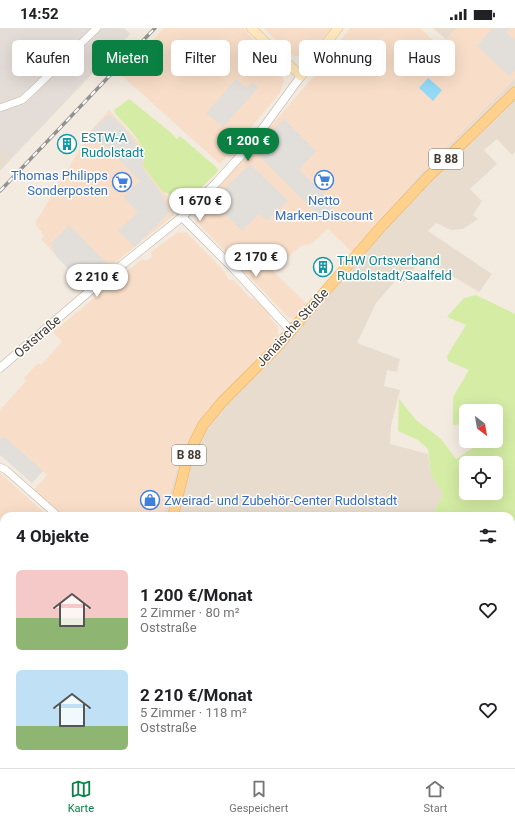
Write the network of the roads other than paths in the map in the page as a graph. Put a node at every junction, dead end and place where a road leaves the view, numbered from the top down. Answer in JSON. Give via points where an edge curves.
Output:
{"nodes":[{"id":1,"x":97,"y":28,"type":"edge"},
{"id":2,"x":251,"y":28,"type":"edge"},
{"id":3,"x":338,"y":28,"type":"edge"},
{"id":4,"x":329,"y":40,"type":"edge"},
{"id":5,"x":299,"y":73,"type":"edge"},
{"id":6,"x":302,"y":76,"type":"edge"},
{"id":7,"x":515,"y":92,"type":"edge"},
{"id":8,"x":0,"y":108,"type":"edge"},
{"id":9,"x":182,"y":217,"type":"junction"},
{"id":10,"x":291,"y":331,"type":"junction"},
{"id":11,"x":0,"y":368,"type":"edge"},
{"id":12,"x":0,"y":467,"type":"edge"},
{"id":13,"x":53,"y":512,"type":"edge"},
{"id":14,"x":174,"y":512,"type":"edge"}],
"edges":[{"from":1,"to":8,"type":"street","via":[[22,100]]},
{"from":2,"to":5,"type":"main road"},
{"from":3,"to":4,"type":"main road","name":"Oststraße"},
{"from":6,"to":9,"type":"street","name":"Oststraße","via":[[244,152]]},
{"from":7,"to":10,"type":"main road","name":"Jenaische Straße","number":"B 88","via":[[417,189]]},
{"from":9,"to":10,"type":"street"},
{"from":9,"to":11,"type":"street","name":"Oststraße","via":[[92,289]]},
{"from":10,"to":14,"type":"main road","name":"Jenaische Straße","number":"B 88","via":[[203,425],[188,459]]},
{"from":12,"to":13,"type":"street"}]}
